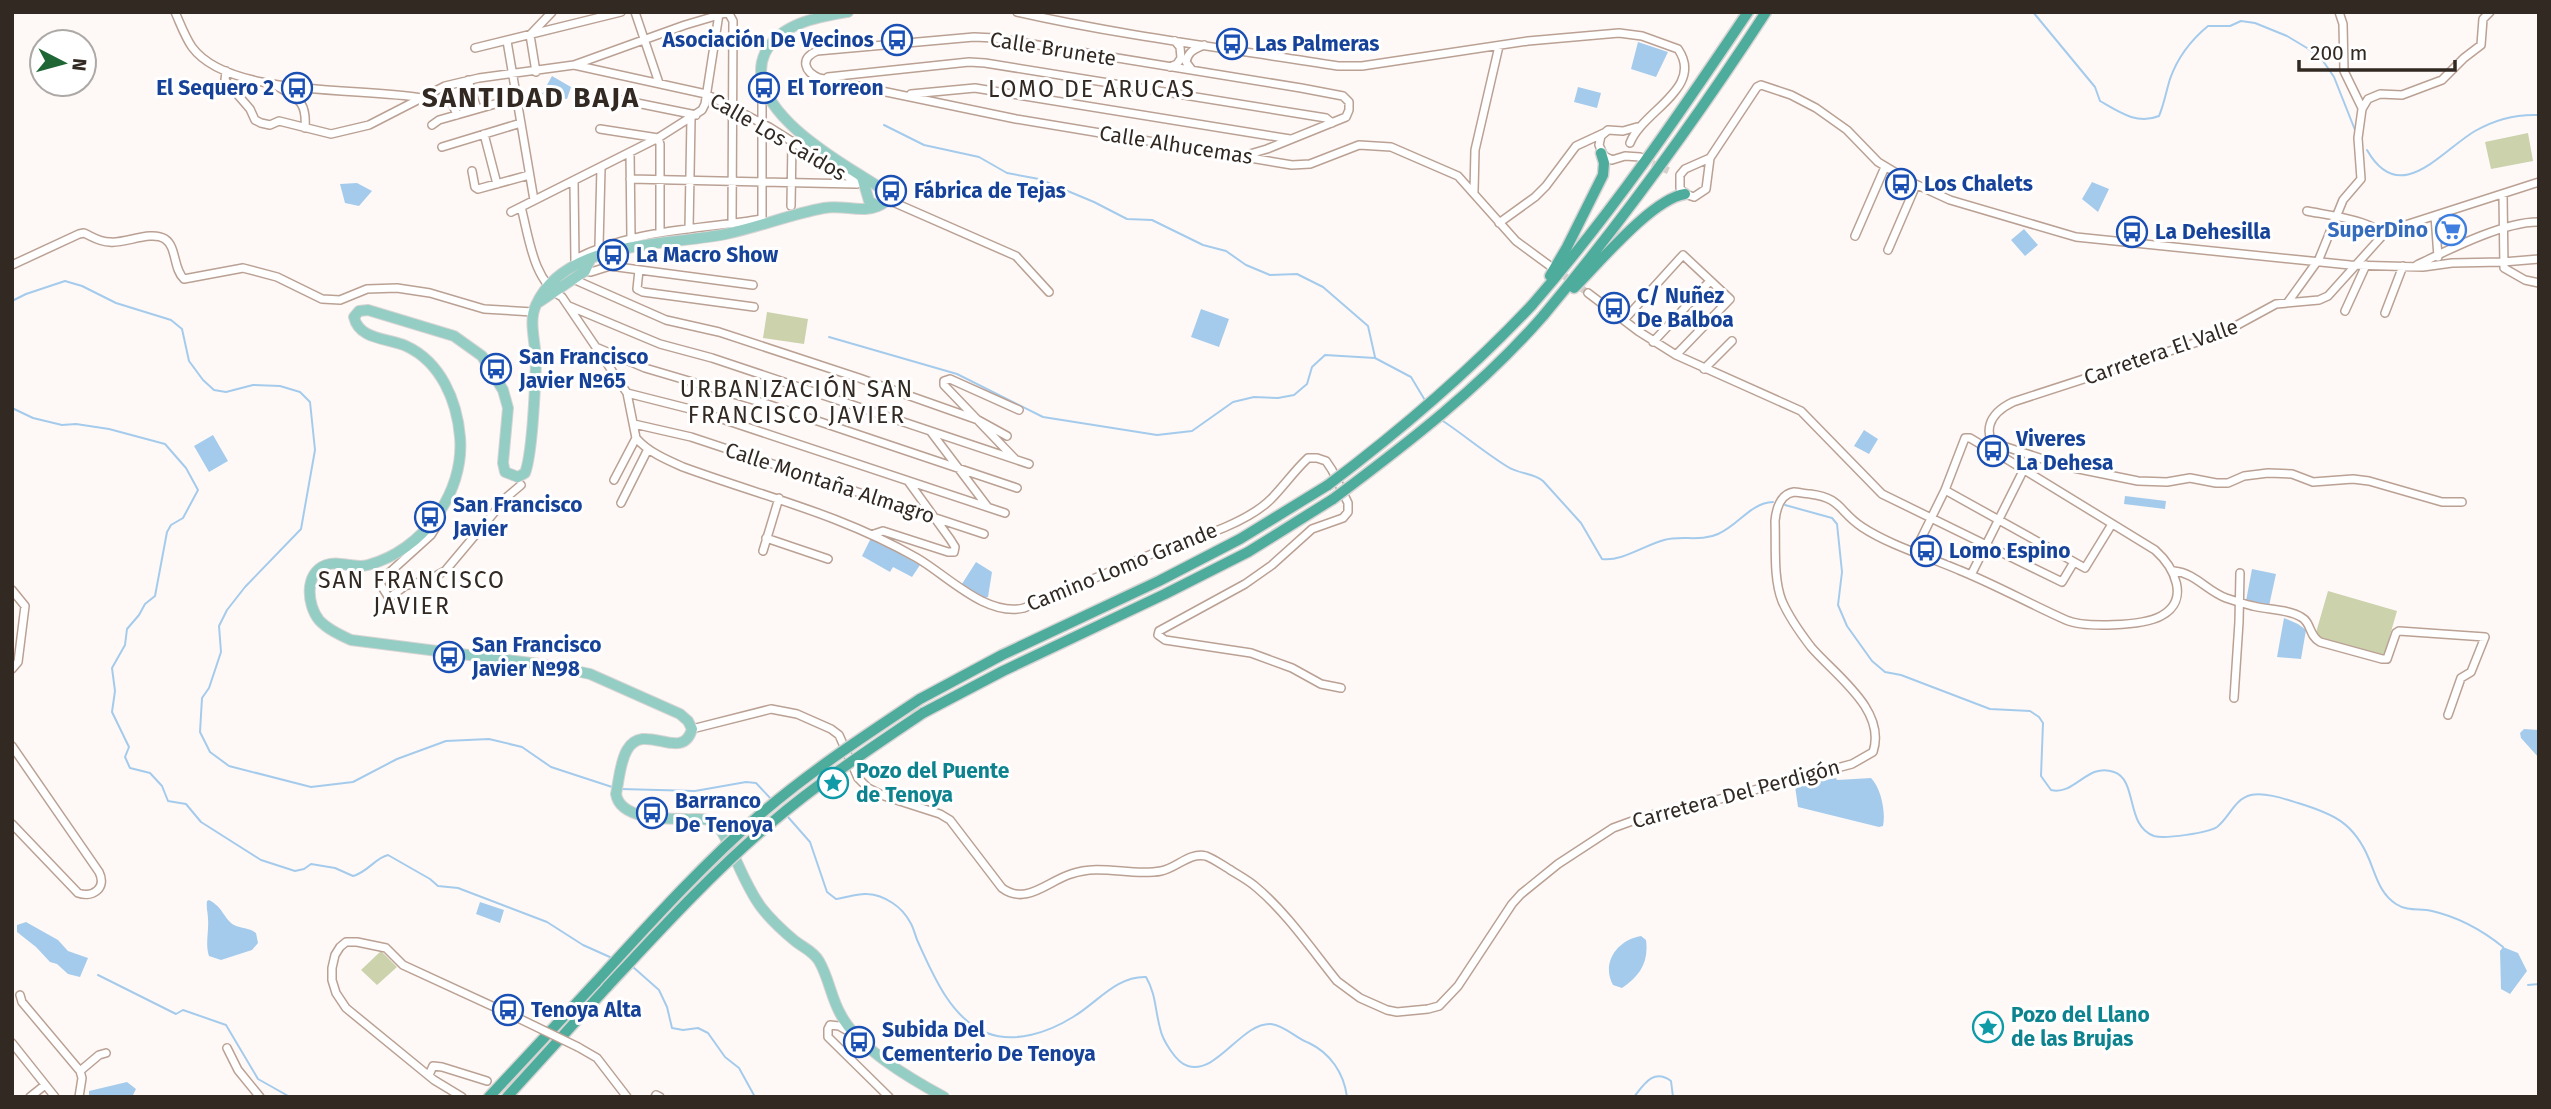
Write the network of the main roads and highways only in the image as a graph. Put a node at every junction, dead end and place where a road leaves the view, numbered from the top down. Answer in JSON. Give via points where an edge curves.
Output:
{"nodes":[{"id":1,"x":848,"y":12,"type":"edge"},
{"id":2,"x":1748,"y":12,"type":"edge"},
{"id":3,"x":1766,"y":12,"type":"edge"},
{"id":4,"x":1600,"y":151,"type":"road end"},
{"id":5,"x":859,"y":181,"type":"junction"},
{"id":6,"x":881,"y":189,"type":"junction"},
{"id":7,"x":1685,"y":194,"type":"road end"},
{"id":8,"x":868,"y":196,"type":"junction"},
{"id":9,"x":877,"y":206,"type":"junction"},
{"id":10,"x":851,"y":207,"type":"junction"},
{"id":11,"x":590,"y":260,"type":"junction"},
{"id":12,"x":549,"y":288,"type":"junction"},
{"id":13,"x":1529,"y":306,"type":"junction"},
{"id":14,"x":1544,"y":317,"type":"junction"},
{"id":15,"x":489,"y":1097,"type":"edge"},
{"id":16,"x":507,"y":1097,"type":"edge"},
{"id":17,"x":944,"y":1097,"type":"edge"}],
"edges":[{"from":1,"to":5,"type":"main road","via":[[804,22],[778,36],[762,62],[762,75],[776,108],[793,128]]},
{"from":2,"to":13,"type":"highway","via":[[1636,176]]},
{"from":3,"to":14,"type":"highway","via":[[1655,175]]},
{"from":4,"to":13,"type":"highway","via":[[1603,175],[1597,189]]},
{"from":5,"to":6,"type":"main road"},
{"from":5,"to":8,"type":"main road"},
{"from":6,"to":8,"type":"main road"},
{"from":6,"to":9,"type":"main road","via":[[886,199]]},
{"from":7,"to":14,"type":"highway","via":[[1662,203]]},
{"from":8,"to":9,"type":"main road"},
{"from":8,"to":10,"type":"main road"},
{"from":9,"to":10,"type":"main road"},
{"from":10,"to":11,"type":"main road","via":[[823,208],[744,230],[622,249]]},
{"from":11,"to":12,"type":"main road","via":[[575,262]]},
{"from":11,"to":12,"type":"main road","via":[[585,271]]},
{"from":12,"to":17,"type":"main road","via":[[534,308],[536,361],[529,457],[525,473],[518,477],[505,472],[508,408],[499,382],[482,356],[454,336],[405,321],[368,310],[354,317],[356,326],[366,334],[406,346],[439,371],[449,390],[460,436],[460,460],[457,477],[433,520],[411,542],[370,565],[325,565],[309,587],[311,604],[319,620],[351,640],[590,674],[680,714],[692,729],[683,743],[651,737],[628,748],[617,801],[626,810],[712,821],[761,907],[820,962],[834,1003],[851,1030],[874,1051]]},
{"from":13,"to":15,"type":"highway","bridge":true,"via":[[1449,388],[1328,485],[1240,539],[920,699],[839,753],[764,812],[688,882]]},
{"from":14,"to":16,"type":"highway","bridge":true,"via":[[1451,406],[1333,499],[1248,552],[923,713],[846,764],[771,823],[695,893]]}]}
